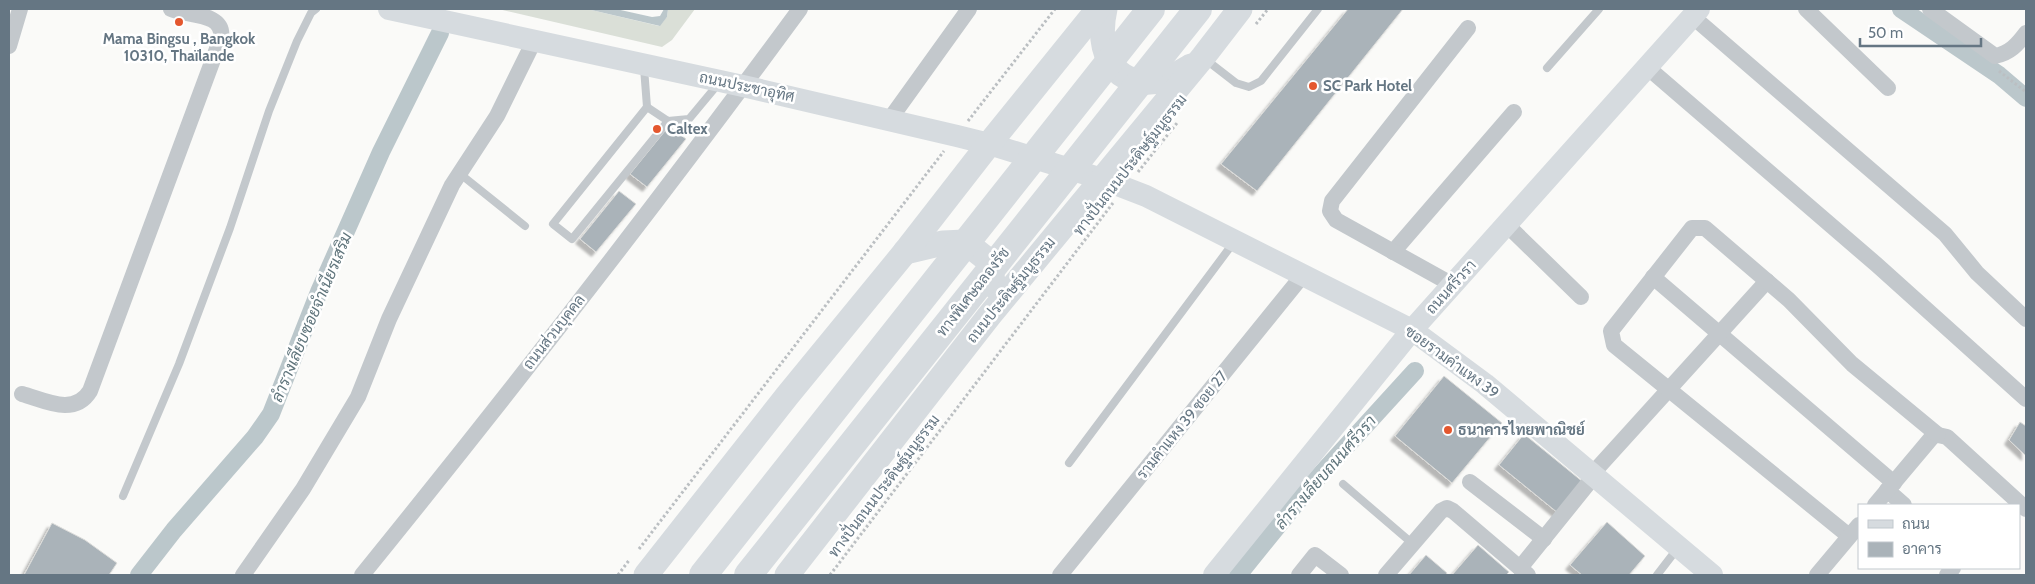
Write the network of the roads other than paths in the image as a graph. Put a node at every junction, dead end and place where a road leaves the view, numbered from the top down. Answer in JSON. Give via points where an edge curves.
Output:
{"nodes":[{"id":1,"x":20,"y":9,"type":"edge"},
{"id":2,"x":171,"y":9,"type":"edge"},
{"id":3,"x":316,"y":9,"type":"edge"},
{"id":4,"x":389,"y":9,"type":"edge"},
{"id":5,"x":800,"y":9,"type":"edge"},
{"id":6,"x":969,"y":9,"type":"edge"},
{"id":7,"x":1098,"y":9,"type":"edge"},
{"id":8,"x":1104,"y":9,"type":"edge"},
{"id":9,"x":1151,"y":9,"type":"edge"},
{"id":10,"x":1198,"y":9,"type":"edge"},
{"id":11,"x":1240,"y":9,"type":"edge"},
{"id":12,"x":1318,"y":9,"type":"edge"},
{"id":13,"x":1599,"y":9,"type":"edge"},
{"id":14,"x":1806,"y":9,"type":"edge"},
{"id":15,"x":1930,"y":9,"type":"edge"},
{"id":16,"x":1695,"y":12,"type":"edge"},
{"id":17,"x":1468,"y":28,"type":"dead end"},
{"id":18,"x":2026,"y":33,"type":"edge"},
{"id":19,"x":534,"y":41,"type":"junction"},
{"id":20,"x":9,"y":46,"type":"edge"},
{"id":21,"x":1200,"y":60,"type":"junction"},
{"id":22,"x":644,"y":65,"type":"junction"},
{"id":23,"x":1647,"y":67,"type":"junction"},
{"id":24,"x":1547,"y":68,"type":"dead end"},
{"id":25,"x":720,"y":81,"type":"junction"},
{"id":26,"x":743,"y":86,"type":"junction"},
{"id":27,"x":1888,"y":88,"type":"dead end"},
{"id":28,"x":647,"y":107,"type":"junction"},
{"id":29,"x":1514,"y":112,"type":"dead end"},
{"id":30,"x":890,"y":119,"type":"junction"},
{"id":31,"x":668,"y":121,"type":"junction"},
{"id":32,"x":989,"y":144,"type":"junction"},
{"id":33,"x":459,"y":173,"type":"junction"},
{"id":34,"x":1102,"y":179,"type":"junction"},
{"id":35,"x":1507,"y":225,"type":"junction"},
{"id":36,"x":525,"y":226,"type":"dead end"},
{"id":37,"x":1235,"y":240,"type":"junction"},
{"id":38,"x":905,"y":252,"type":"junction"},
{"id":39,"x":1393,"y":252,"type":"junction"},
{"id":40,"x":1303,"y":275,"type":"junction"},
{"id":41,"x":1653,"y":277,"type":"junction"},
{"id":42,"x":1767,"y":281,"type":"junction"},
{"id":43,"x":1453,"y":285,"type":"junction"},
{"id":44,"x":1580,"y":297,"type":"dead end"},
{"id":45,"x":989,"y":316,"type":"junction"},
{"id":46,"x":2026,"y":319,"type":"edge"},
{"id":47,"x":1412,"y":330,"type":"junction"},
{"id":48,"x":1718,"y":334,"type":"junction"},
{"id":49,"x":1668,"y":389,"type":"junction"},
{"id":50,"x":22,"y":394,"type":"dead end"},
{"id":51,"x":2026,"y":399,"type":"edge"},
{"id":52,"x":1938,"y":435,"type":"junction"},
{"id":53,"x":1069,"y":463,"type":"dead end"},
{"id":54,"x":1594,"y":474,"type":"junction"},
{"id":55,"x":1470,"y":482,"type":"dead end"},
{"id":56,"x":1343,"y":484,"type":"dead end"},
{"id":57,"x":1890,"y":487,"type":"junction"},
{"id":58,"x":123,"y":496,"type":"dead end"},
{"id":59,"x":1876,"y":504,"type":"edge"},
{"id":60,"x":1903,"y":504,"type":"edge"},
{"id":61,"x":2016,"y":504,"type":"edge"},
{"id":62,"x":1854,"y":531,"type":"edge"},
{"id":63,"x":1544,"y":539,"type":"junction"},
{"id":64,"x":1412,"y":544,"type":"junction"},
{"id":65,"x":1678,"y":547,"type":"junction"},
{"id":66,"x":1524,"y":572,"type":"edge"},
{"id":67,"x":1392,"y":573,"type":"edge"},
{"id":68,"x":243,"y":575,"type":"edge"},
{"id":69,"x":362,"y":575,"type":"edge"},
{"id":70,"x":646,"y":575,"type":"edge"},
{"id":71,"x":703,"y":575,"type":"edge"},
{"id":72,"x":748,"y":575,"type":"edge"},
{"id":73,"x":787,"y":575,"type":"edge"},
{"id":74,"x":1060,"y":575,"type":"edge"},
{"id":75,"x":1214,"y":575,"type":"edge"},
{"id":76,"x":1299,"y":575,"type":"edge"},
{"id":77,"x":1340,"y":575,"type":"edge"},
{"id":78,"x":1657,"y":575,"type":"edge"},
{"id":79,"x":1712,"y":575,"type":"edge"},
{"id":80,"x":1817,"y":575,"type":"edge"}],
"edges":[{"from":1,"to":20,"type":"street"},
{"from":2,"to":50,"type":"street","via":[[214,20],[220,27],[221,38],[90,391],[79,402],[68,406]]},
{"from":3,"to":58,"type":"lane","via":[[297,40],[179,364]]},
{"from":4,"to":19,"type":"main road","name":"ถนนประชาอุทิศ"},
{"from":5,"to":26,"type":"street","name":"ถนนส่วนบุคคล"},
{"from":6,"to":30,"type":"street"},
{"from":7,"to":32,"type":"main road"},
{"from":8,"to":21,"type":"main road","via":[[1101,33],[1104,49],[1110,64],[1123,77],[1150,82],[1164,80]]},
{"from":9,"to":71,"type":"highway"},
{"from":10,"to":72,"type":"highway","name":"ทางพิเศษฉลองรัช"},
{"from":11,"to":21,"type":"main road","name":"ถนนประดิษฐ์มนูธรรม"},
{"from":12,"to":21,"type":"lane","via":[[1261,81],[1249,87],[1236,83]]},
{"from":13,"to":24,"type":"lane"},
{"from":14,"to":27,"type":"street"},
{"from":15,"to":18,"type":"street","via":[[1994,56],[2015,47]]},
{"from":16,"to":23,"type":"main road","name":"ถนนศรีวรา"},
{"from":16,"to":46,"type":"street","via":[[1945,234],[1977,273]]},
{"from":17,"to":39,"type":"street","via":[[1332,201],[1330,211],[1336,220]]},
{"from":19,"to":22,"type":"main road","name":"ถนนประชาอุทิศ"},
{"from":19,"to":33,"type":"street","via":[[497,116]]},
{"from":21,"to":34,"type":"main road","name":"ถนนประดิษฐ์มนูธรรม"},
{"from":22,"to":25,"type":"main road","name":"ถนนประชาอุทิศ"},
{"from":22,"to":28,"type":"lane"},
{"from":23,"to":35,"type":"main road","name":"ถนนศรีวรา"},
{"from":23,"to":51,"type":"street"},
{"from":25,"to":26,"type":"main road","name":"ถนนประชาอุทิศ"},
{"from":25,"to":31,"type":"lane","via":[[690,119]]},
{"from":26,"to":30,"type":"main road","name":"ถนนประชาอุทิศ"},
{"from":26,"to":69,"type":"street","name":"ถนนส่วนบุคคล","via":[[462,452]]},
{"from":28,"to":31,"type":"lane"},
{"from":28,"to":31,"type":"lane","via":[[553,224],[572,239]]},
{"from":29,"to":39,"type":"street"},
{"from":30,"to":32,"type":"main road","name":"ถนนประชาอุทิศ"},
{"from":32,"to":34,"type":"main road","name":"ถนนประชาอุทิศ"},
{"from":32,"to":38,"type":"main road"},
{"from":33,"to":36,"type":"lane"},
{"from":33,"to":68,"type":"street","via":[[389,319],[358,397],[304,489]]},
{"from":34,"to":37,"type":"main road","name":"ซอยรามคำแหง 39","via":[[1169,206]]},
{"from":34,"to":45,"type":"main road","name":"ถนนประดิษฐ์มนูธรรม"},
{"from":35,"to":43,"type":"main road","name":"ถนนศรีวรา"},
{"from":35,"to":44,"type":"street"},
{"from":37,"to":40,"type":"main road","name":"ซอยรามคำแหง 39"},
{"from":37,"to":53,"type":"lane"},
{"from":38,"to":45,"type":"main road","via":[[943,243],[965,242],[989,261],[995,293]]},
{"from":38,"to":70,"type":"main road"},
{"from":39,"to":43,"type":"street"},
{"from":40,"to":47,"type":"main road","name":"ซอยรามคำแหง 39"},
{"from":40,"to":74,"type":"street","name":"รามคำแหง 39 ซอย 27"},
{"from":41,"to":42,"type":"street","via":[[1692,228],[1705,228]]},
{"from":41,"to":48,"type":"street"},
{"from":41,"to":49,"type":"street","via":[[1611,331],[1614,346]]},
{"from":42,"to":48,"type":"street"},
{"from":42,"to":52,"type":"street","via":[[1852,364]]},
{"from":43,"to":47,"type":"main road","name":"ถนนศรีวรา"},
{"from":45,"to":73,"type":"main road","name":"ถนนประดิษฐ์มนูธรรม"},
{"from":47,"to":54,"type":"main road","name":"ซอยรามคำแหง 39","via":[[1485,384]]},
{"from":47,"to":75,"type":"main road","name":"ถนนศรีวรา"},
{"from":48,"to":49,"type":"street"},
{"from":48,"to":57,"type":"street"},
{"from":49,"to":54,"type":"street"},
{"from":49,"to":62,"type":"street"},
{"from":52,"to":57,"type":"street","via":[[1932,436]]},
{"from":52,"to":61,"type":"street","via":[[1947,436]]},
{"from":54,"to":63,"type":"street"},
{"from":54,"to":65,"type":"main road","name":"ซอยรามคำแหง 39"},
{"from":55,"to":63,"type":"street"},
{"from":56,"to":64,"type":"lane"},
{"from":57,"to":59,"type":"street"},
{"from":57,"to":60,"type":"street"},
{"from":62,"to":80,"type":"street"},
{"from":63,"to":66,"type":"street"},
{"from":64,"to":66,"type":"street","via":[[1447,508]]},
{"from":64,"to":67,"type":"street"},
{"from":65,"to":78,"type":"lane"},
{"from":65,"to":79,"type":"main road","name":"ซอยรามคำแหง 39"},
{"from":76,"to":77,"type":"street","via":[[1315,555]]}]}
